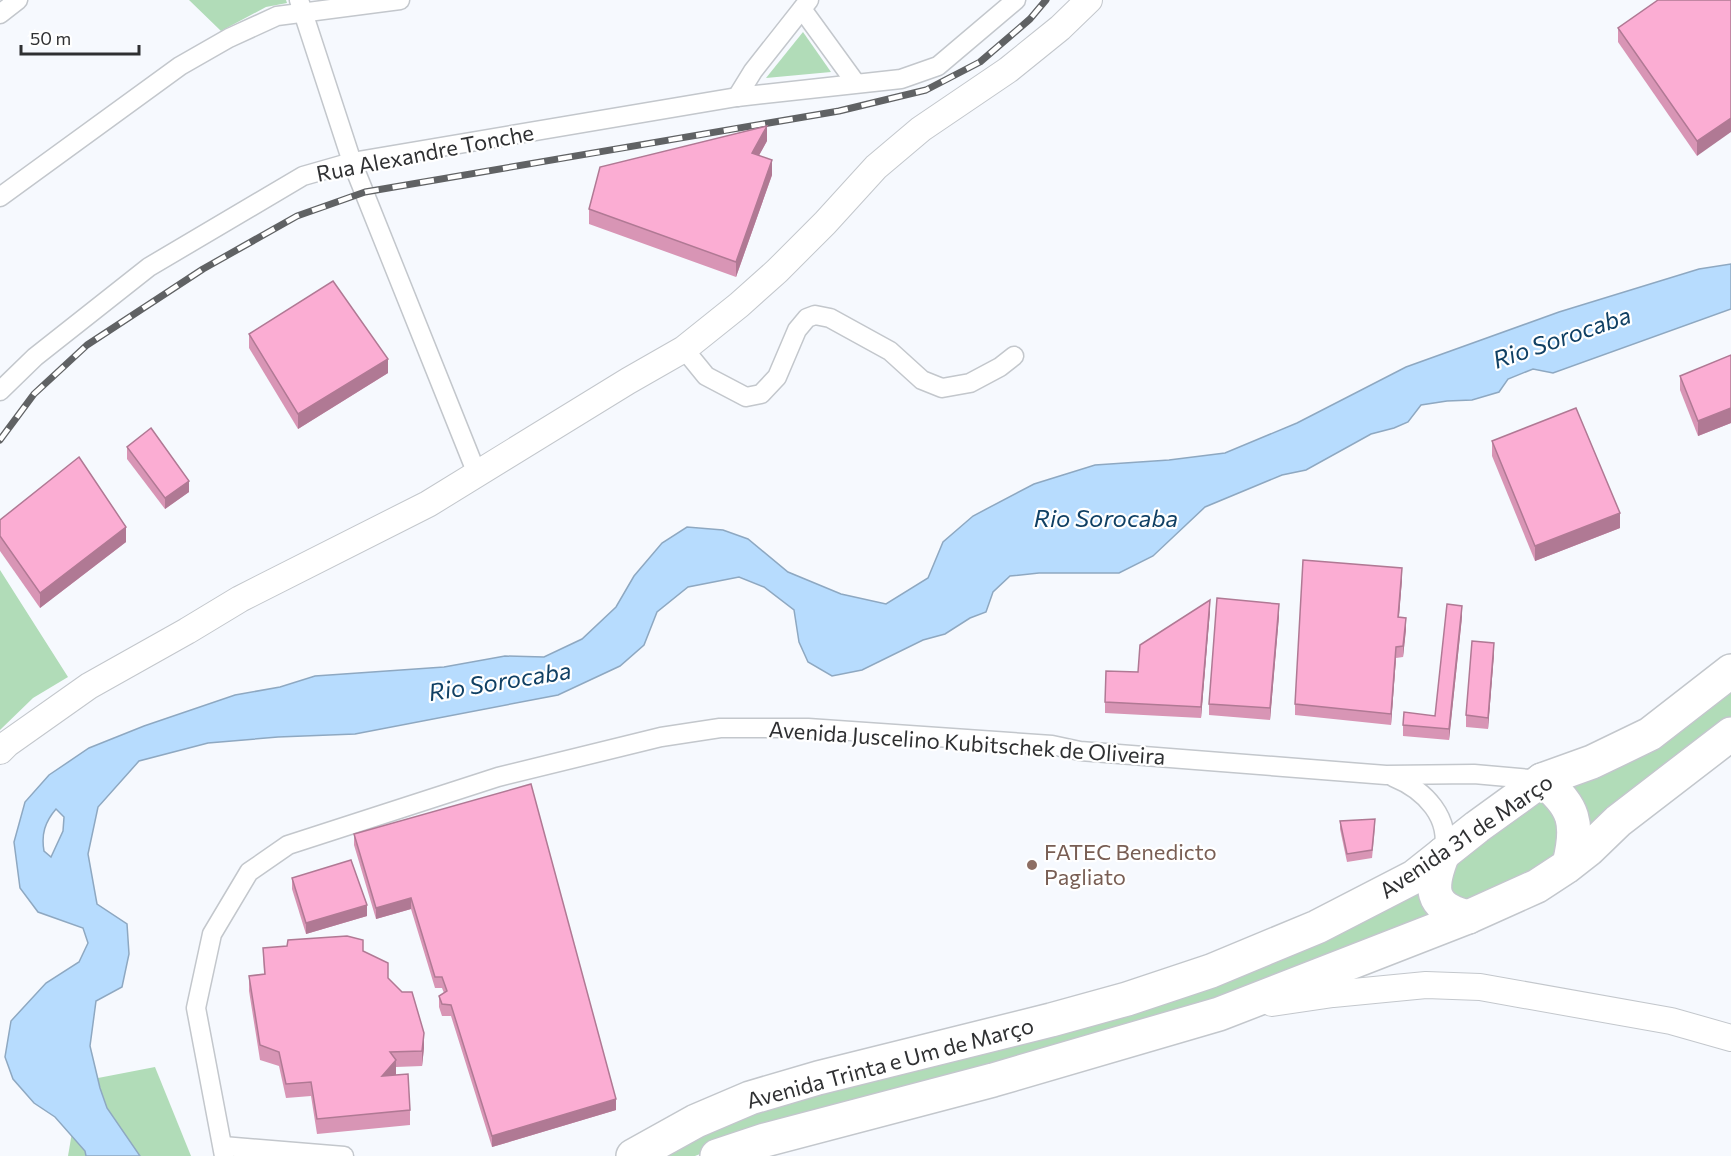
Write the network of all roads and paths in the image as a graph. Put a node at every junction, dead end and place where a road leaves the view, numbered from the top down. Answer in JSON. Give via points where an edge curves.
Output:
{"nodes":[{"id":1,"x":18,"y":0,"type":"edge"},
{"id":2,"x":400,"y":0,"type":"edge"},
{"id":3,"x":1016,"y":0,"type":"edge"},
{"id":4,"x":1089,"y":0,"type":"edge"},
{"id":5,"x":805,"y":4,"type":"edge"},
{"id":6,"x":301,"y":6,"type":"edge"},
{"id":7,"x":0,"y":14,"type":"edge"},
{"id":8,"x":855,"y":82,"type":"junction"},
{"id":9,"x":737,"y":97,"type":"junction"},
{"id":10,"x":351,"y":162,"type":"junction"},
{"id":11,"x":0,"y":197,"type":"edge"},
{"id":12,"x":684,"y":349,"type":"junction"},
{"id":13,"x":1014,"y":356,"type":"dead end"},
{"id":14,"x":0,"y":391,"type":"edge"},
{"id":15,"x":477,"y":474,"type":"junction"},
{"id":16,"x":1731,"y":671,"type":"edge"},
{"id":17,"x":1731,"y":734,"type":"edge"},
{"id":18,"x":0,"y":751,"type":"edge"},
{"id":19,"x":1386,"y":775,"type":"junction"},
{"id":20,"x":1542,"y":780,"type":"junction"},
{"id":21,"x":1443,"y":854,"type":"junction"},
{"id":22,"x":1569,"y":864,"type":"junction"},
{"id":23,"x":1468,"y":917,"type":"junction"},
{"id":24,"x":1230,"y":1009,"type":"junction"},
{"id":25,"x":1050,"y":1020,"type":"joint"},
{"id":26,"x":1177,"y":1026,"type":"junction"},
{"id":27,"x":1731,"y":1038,"type":"edge"},
{"id":28,"x":224,"y":1151,"type":"edge"},
{"id":29,"x":344,"y":1156,"type":"edge"},
{"id":30,"x":633,"y":1156,"type":"edge"},
{"id":31,"x":717,"y":1156,"type":"edge"},
{"id":32,"x":726,"y":1156,"type":"edge"}],
"edges":[{"from":1,"to":7,"type":"street"},
{"from":2,"to":6,"type":"street"},
{"from":3,"to":8,"type":"street","name":"Rua Alexandre Tonche","via":[[938,66],[901,79]]},
{"from":4,"to":12,"type":"main road","via":[[1017,63],[921,129],[876,167],[777,271]]},
{"from":5,"to":8,"type":"street"},
{"from":5,"to":9,"type":"street"},
{"from":6,"to":10,"type":"street"},
{"from":6,"to":11,"type":"street","via":[[229,38],[180,66]]},
{"from":8,"to":9,"type":"street","name":"Rua Alexandre Tonche"},
{"from":9,"to":10,"type":"street","name":"Rua Alexandre Tonche"},
{"from":10,"to":14,"type":"street","name":"Rua Alexandre Tonche","via":[[303,176],[149,267],[35,357]]},
{"from":10,"to":15,"type":"street"},
{"from":12,"to":13,"type":"street","via":[[706,376],[746,397],[761,394],[777,377],[797,330],[815,315],[830,318],[890,351],[922,380],[942,388],[970,383]]},
{"from":12,"to":15,"type":"main road"},
{"from":15,"to":18,"type":"main road","via":[[428,504],[240,598],[89,686]]},
{"from":16,"to":20,"type":"highway","name":"Avenida 31 de Março","via":[[1650,734],[1592,762]]},
{"from":17,"to":22,"type":"highway"},
{"from":19,"to":20,"type":"street","name":"Avenida Juscelino Kubitschek de Oliveira","via":[[1474,774]]},
{"from":19,"to":21,"type":"street","name":"Avenida Juscelino Kubitschek de Oliveira","via":[[1416,788],[1431,802],[1446,841]]},
{"from":19,"to":28,"type":"street","name":"Avenida Juscelino Kubitschek de Oliveira","via":[[820,728],[720,728],[660,737],[476,784],[288,845],[249,872],[212,934],[196,1008]]},
{"from":20,"to":21,"type":"highway","name":"Avenida 31 de Março"},
{"from":20,"to":22,"type":"highway","via":[[1569,808],[1573,850]]},
{"from":21,"to":23,"type":"highway","via":[[1434,880],[1437,897],[1448,910]]},
{"from":21,"to":25,"type":"highway","name":"Avenida 31 de Março","via":[[1414,877],[1317,927],[1211,971]]},
{"from":22,"to":23,"type":"highway","via":[[1537,886]]},
{"from":23,"to":24,"type":"highway"},
{"from":24,"to":26,"type":"highway"},
{"from":24,"to":27,"type":"main road","via":[[1426,985],[1480,987],[1671,1021]]},
{"from":25,"to":30,"type":"highway","name":"Avenida Trinta e Um de Março","via":[[750,1098],[696,1121]]},
{"from":26,"to":31,"type":"highway","name":"Avenida Trinta e Um de Março"},
{"from":26,"to":32,"type":"highway","via":[[1131,1059],[1086,1076],[870,1129]]},
{"from":28,"to":29,"type":"street"}]}
